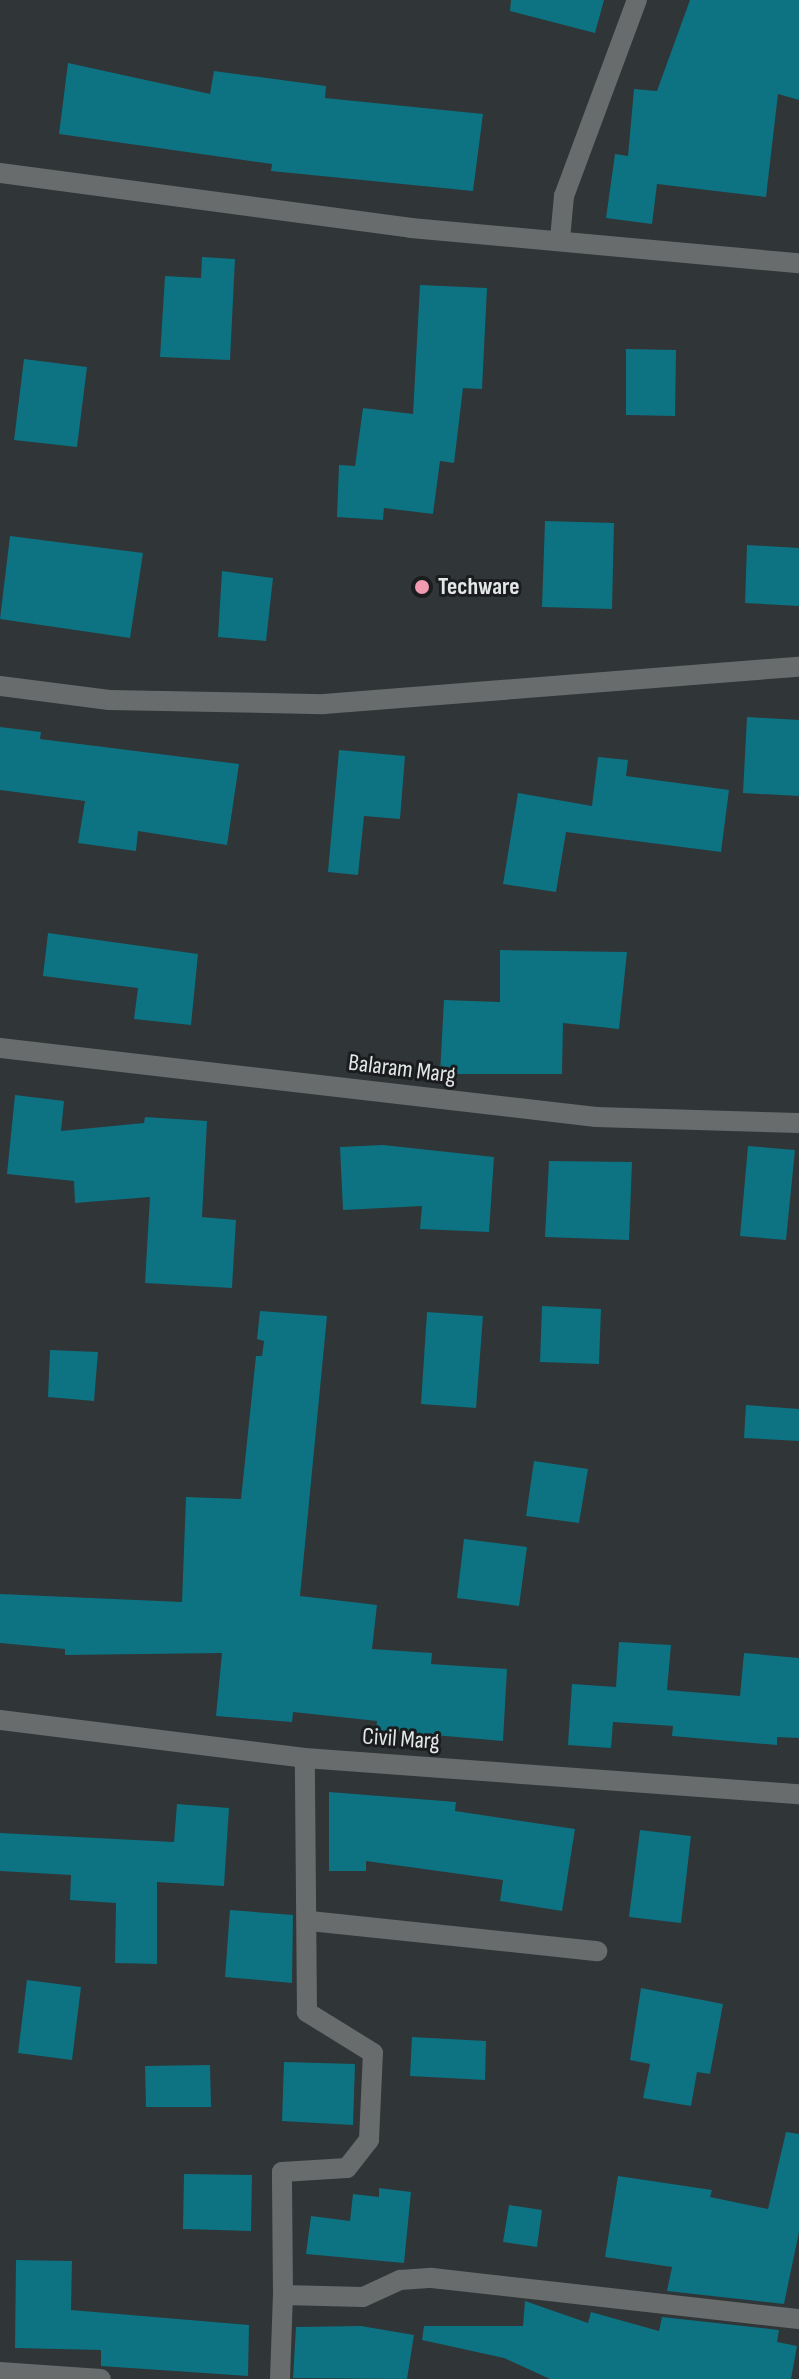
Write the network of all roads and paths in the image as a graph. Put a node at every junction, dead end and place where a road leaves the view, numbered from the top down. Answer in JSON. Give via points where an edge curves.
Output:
{"nodes":[{"id":1,"x":637,"y":0,"type":"edge"},
{"id":2,"x":0,"y":173,"type":"edge"},
{"id":3,"x":560,"y":239,"type":"junction"},
{"id":4,"x":799,"y":263,"type":"edge"},
{"id":5,"x":799,"y":667,"type":"edge"},
{"id":6,"x":0,"y":686,"type":"edge"},
{"id":7,"x":0,"y":1048,"type":"edge"},
{"id":8,"x":799,"y":1123,"type":"edge"},
{"id":9,"x":0,"y":1720,"type":"edge"},
{"id":10,"x":305,"y":1758,"type":"junction"},
{"id":11,"x":799,"y":1794,"type":"edge"},
{"id":12,"x":310,"y":1921,"type":"junction"},
{"id":13,"x":597,"y":1951,"type":"dead end"},
{"id":14,"x":283,"y":2295,"type":"junction"},
{"id":15,"x":799,"y":2319,"type":"edge"},
{"id":16,"x":0,"y":2372,"type":"edge"},
{"id":17,"x":101,"y":2379,"type":"edge"},
{"id":18,"x":280,"y":2379,"type":"edge"}],
"edges":[{"from":1,"to":3,"type":"street","via":[[564,196]]},
{"from":2,"to":3,"type":"street","via":[[411,228]]},
{"from":3,"to":4,"type":"street"},
{"from":5,"to":6,"type":"street","via":[[324,704],[109,700]]},
{"from":7,"to":8,"type":"street","name":"Balaram Marg","via":[[596,1117]]},
{"from":9,"to":10,"type":"street","name":"Civil Marg"},
{"from":10,"to":11,"type":"street","name":"Civil Marg"},
{"from":10,"to":12,"type":"street"},
{"from":12,"to":13,"type":"street"},
{"from":12,"to":14,"type":"street","via":[[307,2012],[373,2053],[369,2140],[347,2168],[282,2172]]},
{"from":14,"to":15,"type":"street","via":[[363,2297],[400,2280],[432,2278]]},
{"from":14,"to":18,"type":"street"},
{"from":16,"to":17,"type":"street"}]}
